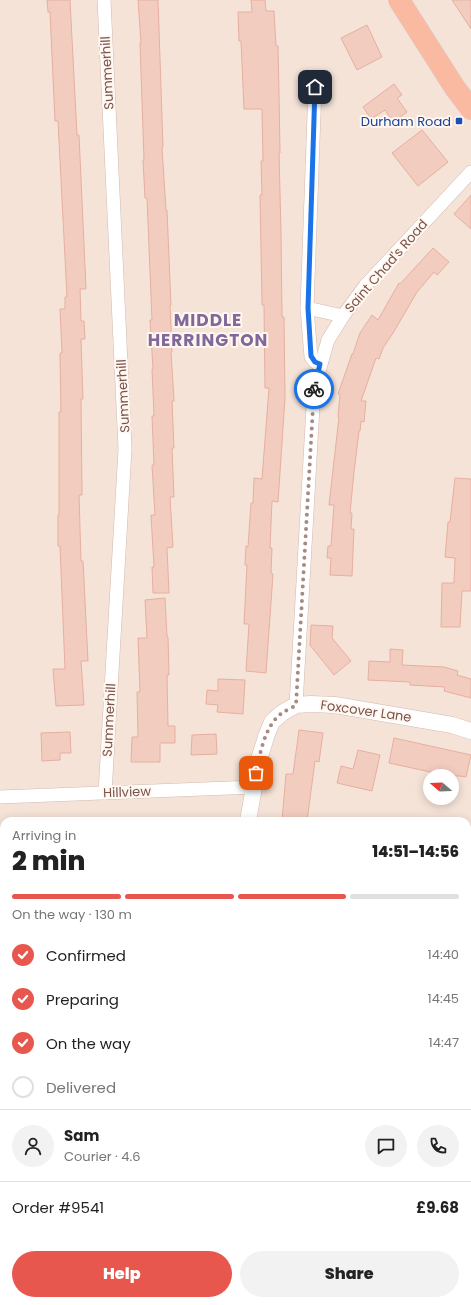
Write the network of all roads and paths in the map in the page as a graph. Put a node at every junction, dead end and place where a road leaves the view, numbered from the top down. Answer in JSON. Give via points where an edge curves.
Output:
{"nodes":[{"id":1,"x":104,"y":0,"type":"edge"},
{"id":2,"x":399,"y":0,"type":"edge"},
{"id":3,"x":315,"y":87,"type":"dead end"},
{"id":4,"x":471,"y":109,"type":"edge"},
{"id":5,"x":471,"y":172,"type":"edge"},
{"id":6,"x":308,"y":308,"type":"junction"},
{"id":7,"x":343,"y":316,"type":"junction"},
{"id":8,"x":320,"y":364,"type":"junction"},
{"id":9,"x":296,"y":705,"type":"junction"},
{"id":10,"x":471,"y":731,"type":"edge"},
{"id":11,"x":254,"y":787,"type":"junction"},
{"id":12,"x":105,"y":792,"type":"junction"},
{"id":13,"x":0,"y":797,"type":"edge"},
{"id":14,"x":249,"y":817,"type":"edge"}],
"edges":[{"from":1,"to":12,"type":"street","name":"Summerhill","via":[[125,449]]},
{"from":2,"to":4,"type":"highway"},
{"from":3,"to":6,"type":"street"},
{"from":5,"to":7,"type":"street","name":"Saint Chad's Road","via":[[366,286]]},
{"from":6,"to":7,"type":"street"},
{"from":6,"to":8,"type":"street","via":[[311,356]]},
{"from":7,"to":8,"type":"street","name":"Saint Chad's Road","via":[[328,340]]},
{"from":8,"to":9,"type":"street","name":"Saint Chad's Road","via":[[314,389]]},
{"from":9,"to":10,"type":"street","name":"Foxcover Lane","via":[[335,705],[452,725]]},
{"from":9,"to":11,"type":"street","name":"Foxcover Lane","via":[[272,722],[259,759]]},
{"from":11,"to":12,"type":"street","name":"Hillview"},
{"from":11,"to":14,"type":"street","name":"Foxcover Lane"},
{"from":12,"to":13,"type":"street","name":"Hillview"}]}
